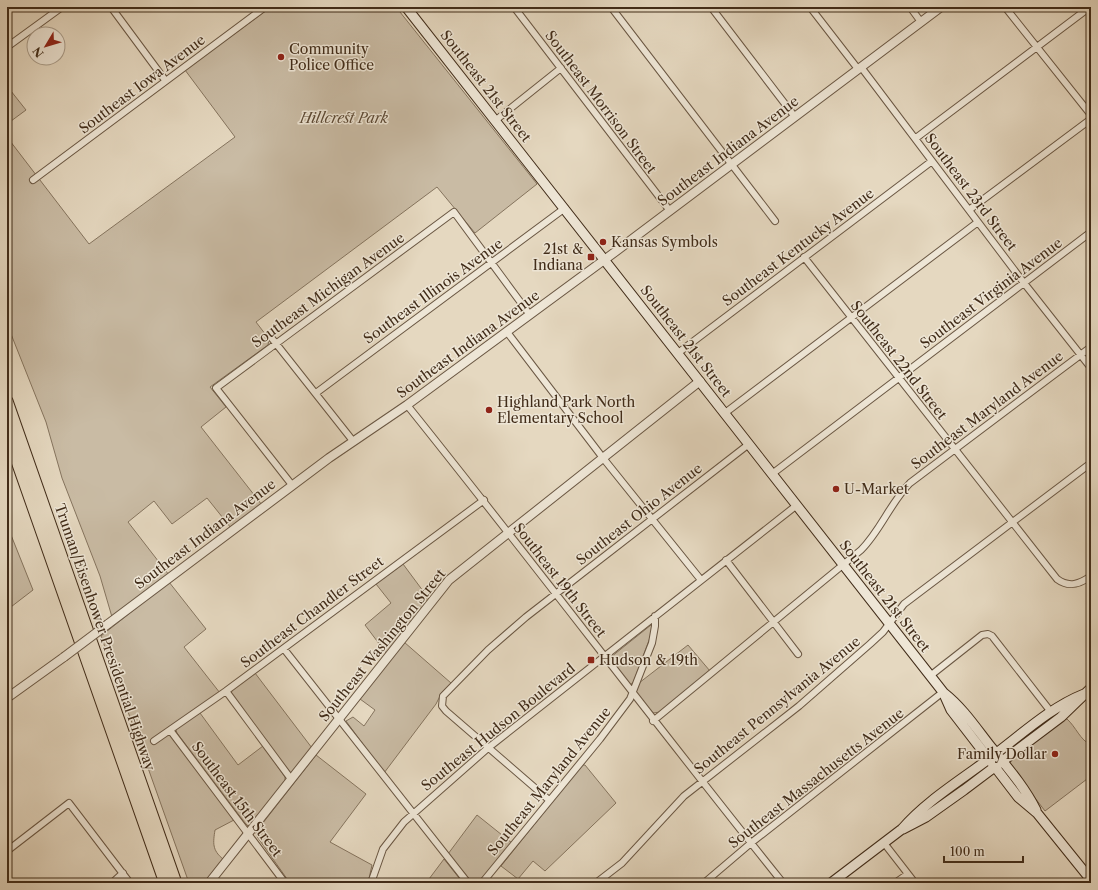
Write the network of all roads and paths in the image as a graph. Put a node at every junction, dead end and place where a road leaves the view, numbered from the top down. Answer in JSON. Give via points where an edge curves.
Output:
{"nodes":[{"id":1,"x":62,"y":7,"type":"edge"},
{"id":2,"x":111,"y":7,"type":"edge"},
{"id":3,"x":265,"y":7,"type":"edge"},
{"id":4,"x":406,"y":7,"type":"edge"},
{"id":5,"x":514,"y":7,"type":"edge"},
{"id":6,"x":612,"y":7,"type":"edge"},
{"id":7,"x":711,"y":7,"type":"edge"},
{"id":8,"x":810,"y":7,"type":"edge"},
{"id":9,"x":910,"y":7,"type":"edge"},
{"id":10,"x":941,"y":7,"type":"edge"},
{"id":11,"x":1005,"y":7,"type":"edge"},
{"id":12,"x":1090,"y":7,"type":"edge"},
{"id":13,"x":921,"y":22,"type":"junction"},
{"id":14,"x":1037,"y":46,"type":"junction"},
{"id":15,"x":7,"y":47,"type":"edge"},
{"id":16,"x":561,"y":68,"type":"junction"},
{"id":17,"x":860,"y":68,"type":"junction"},
{"id":18,"x":166,"y":80,"type":"junction"},
{"id":19,"x":1091,"y":115,"type":"edge"},
{"id":20,"x":795,"y":117,"type":"junction"},
{"id":21,"x":1091,"y":119,"type":"edge"},
{"id":22,"x":496,"y":120,"type":"junction"},
{"id":23,"x":916,"y":138,"type":"junction"},
{"id":24,"x":932,"y":161,"type":"junction"},
{"id":25,"x":733,"y":164,"type":"junction"},
{"id":26,"x":33,"y":180,"type":"dead end"},
{"id":27,"x":565,"y":208,"type":"junction"},
{"id":28,"x":969,"y":210,"type":"junction"},
{"id":29,"x":670,"y":211,"type":"junction"},
{"id":30,"x":775,"y":221,"type":"dead end"},
{"id":31,"x":978,"y":222,"type":"junction"},
{"id":32,"x":1091,"y":232,"type":"edge"},
{"id":33,"x":804,"y":257,"type":"junction"},
{"id":34,"x":605,"y":260,"type":"junction"},
{"id":35,"x":492,"y":263,"type":"junction"},
{"id":36,"x":1024,"y":283,"type":"junction"},
{"id":37,"x":530,"y":315,"type":"junction"},
{"id":38,"x":851,"y":317,"type":"junction"},
{"id":39,"x":507,"y":332,"type":"junction"},
{"id":40,"x":270,"y":336,"type":"dead end"},
{"id":41,"x":276,"y":343,"type":"junction"},
{"id":42,"x":1091,"y":347,"type":"edge"},
{"id":43,"x":678,"y":353,"type":"junction"},
{"id":44,"x":1080,"y":355,"type":"junction"},
{"id":45,"x":1091,"y":368,"type":"edge"},
{"id":46,"x":898,"y":378,"type":"junction"},
{"id":47,"x":700,"y":381,"type":"junction"},
{"id":48,"x":316,"y":393,"type":"junction"},
{"id":49,"x":7,"y":401,"type":"edge"},
{"id":50,"x":407,"y":405,"type":"junction"},
{"id":51,"x":725,"y":413,"type":"junction"},
{"id":52,"x":7,"y":433,"type":"edge"},
{"id":53,"x":353,"y":441,"type":"junction"},
{"id":54,"x":748,"y":444,"type":"junction"},
{"id":55,"x":954,"y":450,"type":"junction"},
{"id":56,"x":603,"y":458,"type":"junction"},
{"id":57,"x":1091,"y":463,"type":"edge"},
{"id":58,"x":772,"y":474,"type":"junction"},
{"id":59,"x":292,"y":485,"type":"junction"},
{"id":60,"x":484,"y":500,"type":"junction"},
{"id":61,"x":797,"y":505,"type":"junction"},
{"id":62,"x":652,"y":519,"type":"junction"},
{"id":63,"x":1013,"y":522,"type":"junction"},
{"id":64,"x":508,"y":533,"type":"junction"},
{"id":65,"x":726,"y":560,"type":"junction"},
{"id":66,"x":843,"y":566,"type":"junction"},
{"id":67,"x":1091,"y":576,"type":"edge"},
{"id":68,"x":700,"y":580,"type":"junction"},
{"id":69,"x":556,"y":594,"type":"junction"},
{"id":70,"x":655,"y":616,"type":"junction"},
{"id":71,"x":775,"y":622,"type":"junction"},
{"id":72,"x":889,"y":623,"type":"junction"},
{"id":73,"x":284,"y":649,"type":"junction"},
{"id":74,"x":798,"y":654,"type":"dead end"},
{"id":75,"x":605,"y":656,"type":"junction"},
{"id":76,"x":930,"y":676,"type":"junction"},
{"id":77,"x":226,"y":691,"type":"junction"},
{"id":78,"x":1087,"y":691,"type":"edge"},
{"id":79,"x":631,"y":692,"type":"junction"},
{"id":80,"x":943,"y":692,"type":"junction"},
{"id":81,"x":7,"y":698,"type":"edge"},
{"id":82,"x":1051,"y":712,"type":"junction"},
{"id":83,"x":340,"y":718,"type":"junction"},
{"id":84,"x":653,"y":721,"type":"junction"},
{"id":85,"x":170,"y":730,"type":"junction"},
{"id":86,"x":154,"y":741,"type":"dead end"},
{"id":87,"x":488,"y":748,"type":"junction"},
{"id":88,"x":996,"y":754,"type":"junction"},
{"id":89,"x":988,"y":759,"type":"junction"},
{"id":90,"x":1002,"y":761,"type":"junction"},
{"id":91,"x":994,"y":767,"type":"junction"},
{"id":92,"x":291,"y":779,"type":"junction"},
{"id":93,"x":703,"y":781,"type":"junction"},
{"id":94,"x":549,"y":800,"type":"junction"},
{"id":95,"x":413,"y":813,"type":"junction"},
{"id":96,"x":1037,"y":813,"type":"junction"},
{"id":97,"x":902,"y":829,"type":"junction"},
{"id":98,"x":249,"y":833,"type":"junction"},
{"id":99,"x":884,"y":843,"type":"junction"},
{"id":100,"x":751,"y":844,"type":"junction"},
{"id":101,"x":7,"y":851,"type":"edge"},
{"id":102,"x":158,"y":865,"type":"junction"},
{"id":103,"x":123,"y":873,"type":"junction"},
{"id":104,"x":908,"y":874,"type":"junction"},
{"id":105,"x":1088,"y":881,"type":"edge"},
{"id":106,"x":112,"y":883,"type":"edge"},
{"id":107,"x":130,"y":883,"type":"edge"},
{"id":108,"x":161,"y":883,"type":"edge"},
{"id":109,"x":165,"y":883,"type":"edge"},
{"id":110,"x":176,"y":883,"type":"edge"},
{"id":111,"x":209,"y":883,"type":"edge"},
{"id":112,"x":285,"y":883,"type":"edge"},
{"id":113,"x":371,"y":883,"type":"edge"},
{"id":114,"x":468,"y":883,"type":"edge"},
{"id":115,"x":482,"y":883,"type":"edge"},
{"id":116,"x":596,"y":883,"type":"edge"},
{"id":117,"x":704,"y":883,"type":"edge"},
{"id":118,"x":783,"y":883,"type":"edge"},
{"id":119,"x":831,"y":883,"type":"edge"},
{"id":120,"x":895,"y":883,"type":"edge"},
{"id":121,"x":915,"y":883,"type":"edge"}],
"edges":[{"from":1,"to":15,"type":"street"},
{"from":2,"to":18,"type":"street"},
{"from":3,"to":18,"type":"street","name":"Southeast Iowa Avenue"},
{"from":4,"to":22,"type":"main road","name":"Southeast 21st Street"},
{"from":5,"to":16,"type":"street","name":"Southeast Morrison Street"},
{"from":6,"to":25,"type":"street"},
{"from":7,"to":20,"type":"street"},
{"from":8,"to":17,"type":"street","name":"Southeast 23rd Street"},
{"from":9,"to":13,"type":"street"},
{"from":10,"to":13,"type":"street","name":"Southeast Indiana Avenue"},
{"from":11,"to":14,"type":"street"},
{"from":12,"to":14,"type":"street"},
{"from":13,"to":17,"type":"street","name":"Southeast Indiana Avenue"},
{"from":14,"to":19,"type":"street"},
{"from":14,"to":23,"type":"street"},
{"from":16,"to":22,"type":"street"},
{"from":16,"to":29,"type":"street","name":"Southeast Morrison Street"},
{"from":17,"to":20,"type":"street","name":"Southeast Indiana Avenue"},
{"from":17,"to":23,"type":"street","name":"Southeast 23rd Street"},
{"from":18,"to":26,"type":"street","name":"Southeast Iowa Avenue"},
{"from":20,"to":25,"type":"street","name":"Southeast Indiana Avenue"},
{"from":21,"to":28,"type":"street"},
{"from":22,"to":27,"type":"main road","name":"Southeast 21st Street"},
{"from":23,"to":24,"type":"street","name":"Southeast 23rd Street"},
{"from":24,"to":28,"type":"street","name":"Southeast 23rd Street"},
{"from":24,"to":33,"type":"street","name":"Southeast Kentucky Avenue"},
{"from":25,"to":29,"type":"street","name":"Southeast Indiana Avenue"},
{"from":25,"to":30,"type":"street"},
{"from":27,"to":34,"type":"main road","name":"Southeast 21st Street"},
{"from":27,"to":35,"type":"street","name":"Southeast Illinois Avenue"},
{"from":28,"to":31,"type":"street","name":"Southeast 23rd Street"},
{"from":29,"to":34,"type":"street","name":"Southeast Indiana Avenue"},
{"from":31,"to":36,"type":"street","name":"Southeast 23rd Street"},
{"from":31,"to":38,"type":"street"},
{"from":32,"to":36,"type":"street","name":"Southeast Virginia Avenue"},
{"from":33,"to":38,"type":"street","name":"Southeast 22nd Street"},
{"from":33,"to":43,"type":"street","name":"Southeast Kentucky Avenue"},
{"from":34,"to":37,"type":"street","name":"Southeast Indiana Avenue"},
{"from":34,"to":43,"type":"main road","name":"Southeast 21st Street"},
{"from":35,"to":37,"type":"street"},
{"from":35,"to":41,"type":"street","name":"Southeast Michigan Avenue","via":[[454,212]]},
{"from":35,"to":48,"type":"street","name":"Southeast Illinois Avenue"},
{"from":36,"to":44,"type":"street","name":"Southeast 23rd Street"},
{"from":36,"to":46,"type":"street","name":"Southeast Virginia Avenue"},
{"from":37,"to":39,"type":"street","name":"Southeast Indiana Avenue"},
{"from":38,"to":46,"type":"street","name":"Southeast 22nd Street"},
{"from":38,"to":51,"type":"street"},
{"from":39,"to":50,"type":"street","name":"Southeast Indiana Avenue"},
{"from":39,"to":56,"type":"street"},
{"from":40,"to":41,"type":"street"},
{"from":41,"to":48,"type":"street"},
{"from":41,"to":59,"type":"street","name":"Southeast Michigan Avenue","via":[[216,388]]},
{"from":42,"to":44,"type":"street","name":"Southeast Maryland Avenue"},
{"from":43,"to":47,"type":"main road","name":"Southeast 21st Street"},
{"from":44,"to":45,"type":"street","name":"Southeast 23rd Street"},
{"from":44,"to":55,"type":"street","name":"Southeast Maryland Avenue"},
{"from":46,"to":55,"type":"street","name":"Southeast 22nd Street"},
{"from":46,"to":58,"type":"street","name":"Southeast Virginia Avenue"},
{"from":47,"to":51,"type":"main road","name":"Southeast 21st Street"},
{"from":47,"to":56,"type":"street","name":"Southeast Washington Street"},
{"from":48,"to":53,"type":"street"},
{"from":49,"to":110,"type":"highway","name":"Truman/Eisenhower Presidential Highway"},
{"from":50,"to":53,"type":"street","name":"Southeast Indiana Avenue"},
{"from":50,"to":60,"type":"street","name":"Southeast 19th Street"},
{"from":51,"to":54,"type":"main road","name":"Southeast 21st Street"},
{"from":52,"to":102,"type":"highway","name":"Truman/Eisenhower Presidential Highway"},
{"from":53,"to":59,"type":"street","name":"Southeast Indiana Avenue"},
{"from":54,"to":58,"type":"main road","name":"Southeast 21st Street"},
{"from":54,"to":62,"type":"street","name":"Southeast Ohio Avenue"},
{"from":55,"to":63,"type":"street","name":"Southeast 22nd Street"},
{"from":55,"to":66,"type":"street","name":"Southeast Maryland Avenue","via":[[902,492],[873,537]]},
{"from":56,"to":62,"type":"street"},
{"from":56,"to":64,"type":"street","name":"Southeast Washington Street"},
{"from":57,"to":63,"type":"street","name":"Southeast Pennsylvania Avenue"},
{"from":58,"to":61,"type":"main road","name":"Southeast 21st Street"},
{"from":59,"to":81,"type":"street","name":"Southeast Indiana Avenue","bridge":true},
{"from":60,"to":64,"type":"street","name":"Southeast 19th Street"},
{"from":60,"to":73,"type":"street","name":"Southeast Chandler Street"},
{"from":61,"to":65,"type":"street","name":"Southeast Hudson Boulevard"},
{"from":61,"to":66,"type":"main road","name":"Southeast 21st Street"},
{"from":62,"to":68,"type":"street"},
{"from":62,"to":69,"type":"street","name":"Southeast Ohio Avenue"},
{"from":63,"to":67,"type":"street","name":"Southeast 22nd Street","via":[[1057,579],[1070,585],[1078,584]]},
{"from":63,"to":72,"type":"street","name":"Southeast Pennsylvania Avenue","via":[[904,604]]},
{"from":64,"to":69,"type":"street","name":"Southeast 19th Street"},
{"from":64,"to":83,"type":"street","name":"Southeast Washington Street","via":[[449,580]]},
{"from":65,"to":68,"type":"street","name":"Southeast Hudson Boulevard"},
{"from":65,"to":71,"type":"street"},
{"from":66,"to":71,"type":"street","name":"Southeast Maryland Avenue"},
{"from":66,"to":72,"type":"main road","name":"Southeast 21st Street"},
{"from":68,"to":70,"type":"street","name":"Southeast Hudson Boulevard"},
{"from":69,"to":75,"type":"street","name":"Southeast 19th Street"},
{"from":69,"to":87,"type":"street","name":"Southeast Ohio Avenue","via":[[488,650],[443,696],[441,702],[446,711]]},
{"from":70,"to":75,"type":"street","name":"Southeast Hudson Boulevard"},
{"from":70,"to":79,"type":"street","name":"Southeast Maryland Avenue","via":[[652,643]]},
{"from":71,"to":74,"type":"street"},
{"from":71,"to":84,"type":"street","name":"Southeast Maryland Avenue"},
{"from":72,"to":76,"type":"main road","name":"Southeast 21st Street"},
{"from":72,"to":93,"type":"street","name":"Southeast Pennsylvania Avenue","via":[[870,644],[799,706]]},
{"from":73,"to":77,"type":"street","name":"Southeast Chandler Street"},
{"from":73,"to":83,"type":"street"},
{"from":75,"to":79,"type":"street","name":"Southeast 19th Street"},
{"from":75,"to":87,"type":"street","name":"Southeast Hudson Boulevard"},
{"from":76,"to":80,"type":"main road","name":"Southeast 21st Street"},
{"from":76,"to":82,"type":"street","via":[[982,635],[988,634]]},
{"from":77,"to":85,"type":"street","name":"Southeast Chandler Street"},
{"from":77,"to":92,"type":"street"},
{"from":78,"to":82,"type":"main road"},
{"from":78,"to":90,"type":"main road","via":[[1061,717]]},
{"from":79,"to":84,"type":"street","name":"Southeast 19th Street"},
{"from":79,"to":94,"type":"street","name":"Southeast Maryland Avenue","via":[[630,699],[600,739]]},
{"from":80,"to":88,"type":"main road","name":"Southeast 21st Street","via":[[955,702]]},
{"from":80,"to":89,"type":"main road","name":"Southeast 21st Street","via":[[951,710]]},
{"from":80,"to":100,"type":"street","name":"Southeast Massachusetts Avenue"},
{"from":82,"to":88,"type":"main road"},
{"from":83,"to":92,"type":"street","name":"Southeast Washington Street"},
{"from":83,"to":95,"type":"street"},
{"from":84,"to":93,"type":"street","name":"Southeast 19th Street"},
{"from":85,"to":86,"type":"street","name":"Southeast Chandler Street"},
{"from":85,"to":98,"type":"street","name":"Southeast 15th Street"},
{"from":87,"to":94,"type":"street"},
{"from":87,"to":95,"type":"street","name":"Southeast Hudson Boulevard"},
{"from":88,"to":89,"type":"main road"},
{"from":88,"to":90,"type":"main road","name":"Southeast 21st Street"},
{"from":89,"to":91,"type":"main road","name":"Southeast 21st Street"},
{"from":89,"to":97,"type":"main road","via":[[922,809]]},
{"from":90,"to":91,"type":"main road"},
{"from":90,"to":96,"type":"main road","name":"Southeast 21st Street","via":[[1028,794]]},
{"from":91,"to":96,"type":"main road","name":"Southeast 21st Street","via":[[1018,797]]},
{"from":91,"to":97,"type":"main road","via":[[939,809],[912,826]]},
{"from":92,"to":98,"type":"street","name":"Southeast Washington Street"},
{"from":93,"to":100,"type":"street","name":"Southeast 19th Street"},
{"from":93,"to":116,"type":"street","name":"Southeast Pennsylvania Avenue","via":[[670,809],[622,863]]},
{"from":94,"to":115,"type":"street","name":"Southeast Maryland Avenue"},
{"from":95,"to":113,"type":"street","name":"Southeast Hudson Boulevard","via":[[386,844],[378,859]]},
{"from":95,"to":114,"type":"street"},
{"from":96,"to":105,"type":"main road","name":"Southeast 21st Street"},
{"from":97,"to":99,"type":"main road"},
{"from":98,"to":111,"type":"street","name":"Southeast Washington Street"},
{"from":98,"to":112,"type":"street","name":"Southeast 15th Street"},
{"from":99,"to":104,"type":"street"},
{"from":99,"to":119,"type":"main road"},
{"from":100,"to":117,"type":"street","name":"Southeast Massachusetts Avenue"},
{"from":100,"to":118,"type":"street","name":"Southeast 19th Street"},
{"from":101,"to":103,"type":"street","via":[[70,803]]},
{"from":102,"to":108,"type":"highway"},
{"from":102,"to":109,"type":"highway","name":"Truman/Eisenhower Presidential Highway"},
{"from":103,"to":106,"type":"street"},
{"from":103,"to":107,"type":"street"},
{"from":104,"to":120,"type":"street"},
{"from":104,"to":121,"type":"street"}]}
